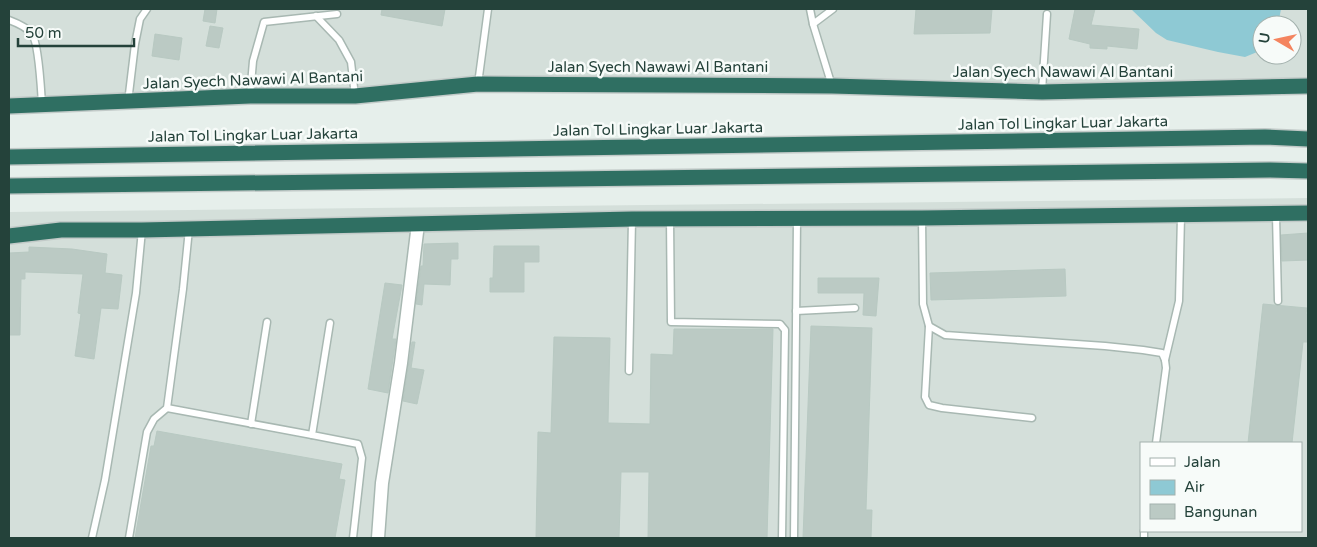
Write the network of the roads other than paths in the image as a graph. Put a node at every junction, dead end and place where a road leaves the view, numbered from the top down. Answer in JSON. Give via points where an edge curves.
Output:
{"nodes":[{"id":1,"x":147,"y":9,"type":"edge"},
{"id":2,"x":488,"y":9,"type":"edge"},
{"id":3,"x":810,"y":9,"type":"edge"},
{"id":4,"x":833,"y":9,"type":"edge"},
{"id":5,"x":337,"y":14,"type":"dead end"},
{"id":6,"x":1047,"y":14,"type":"dead end"},
{"id":7,"x":316,"y":16,"type":"junction"},
{"id":8,"x":9,"y":20,"type":"edge"},
{"id":9,"x":813,"y":24,"type":"junction"},
{"id":10,"x":478,"y":84,"type":"junction"},
{"id":11,"x":832,"y":86,"type":"junction"},
{"id":12,"x":1308,"y":86,"type":"edge"},
{"id":13,"x":1042,"y":92,"type":"junction"},
{"id":14,"x":250,"y":96,"type":"junction"},
{"id":15,"x":355,"y":96,"type":"junction"},
{"id":16,"x":128,"y":102,"type":"junction"},
{"id":17,"x":9,"y":106,"type":"edge"},
{"id":18,"x":42,"y":106,"type":"junction"},
{"id":19,"x":1308,"y":138,"type":"edge"},
{"id":20,"x":9,"y":156,"type":"edge"},
{"id":21,"x":1308,"y":171,"type":"edge"},
{"id":22,"x":9,"y":186,"type":"edge"},
{"id":23,"x":1276,"y":213,"type":"junction"},
{"id":24,"x":1308,"y":213,"type":"edge"},
{"id":25,"x":1181,"y":215,"type":"junction"},
{"id":26,"x":797,"y":218,"type":"junction"},
{"id":27,"x":922,"y":218,"type":"junction"},
{"id":28,"x":632,"y":219,"type":"junction"},
{"id":29,"x":670,"y":219,"type":"junction"},
{"id":30,"x":418,"y":224,"type":"junction"},
{"id":31,"x":189,"y":229,"type":"junction"},
{"id":32,"x":142,"y":230,"type":"junction"},
{"id":33,"x":9,"y":236,"type":"edge"},
{"id":34,"x":1278,"y":301,"type":"dead end"},
{"id":35,"x":855,"y":308,"type":"dead end"},
{"id":36,"x":796,"y":311,"type":"junction"},
{"id":37,"x":268,"y":322,"type":"dead end"},
{"id":38,"x":330,"y":323,"type":"dead end"},
{"id":39,"x":929,"y":326,"type":"junction"},
{"id":40,"x":1165,"y":360,"type":"junction"},
{"id":41,"x":629,"y":371,"type":"dead end"},
{"id":42,"x":167,"y":408,"type":"junction"},
{"id":43,"x":1032,"y":418,"type":"dead end"},
{"id":44,"x":251,"y":424,"type":"junction"},
{"id":45,"x":312,"y":435,"type":"junction"},
{"id":46,"x":1156,"y":442,"type":"edge"},
{"id":47,"x":92,"y":538,"type":"edge"},
{"id":48,"x":129,"y":538,"type":"edge"},
{"id":49,"x":353,"y":538,"type":"edge"},
{"id":50,"x":378,"y":538,"type":"edge"},
{"id":51,"x":782,"y":538,"type":"edge"},
{"id":52,"x":794,"y":538,"type":"edge"}],
"edges":[{"from":1,"to":16,"type":"lane","via":[[138,27]]},
{"from":2,"to":10,"type":"lane"},
{"from":3,"to":9,"type":"lane"},
{"from":4,"to":9,"type":"lane"},
{"from":5,"to":7,"type":"lane"},
{"from":6,"to":13,"type":"lane"},
{"from":7,"to":14,"type":"lane","via":[[264,22],[253,61]]},
{"from":7,"to":15,"type":"lane","via":[[343,47],[350,62]]},
{"from":8,"to":18,"type":"lane","via":[[33,35],[40,69]]},
{"from":9,"to":11,"type":"lane"},
{"from":10,"to":11,"type":"highway","name":"Jalan Syech Nawawi Al Bantani"},
{"from":10,"to":15,"type":"highway","name":"Jalan Syech Nawawi Al Bantani"},
{"from":11,"to":13,"type":"highway","name":"Jalan Syech Nawawi Al Bantani"},
{"from":12,"to":13,"type":"highway","name":"Jalan Syech Nawawi Al Bantani"},
{"from":14,"to":15,"type":"highway","name":"Jalan Syech Nawawi Al Bantani"},
{"from":14,"to":16,"type":"highway","name":"Jalan Syech Nawawi Al Bantani"},
{"from":16,"to":18,"type":"highway","name":"Jalan Syech Nawawi Al Bantani"},
{"from":17,"to":18,"type":"highway","name":"Jalan Syech Nawawi Al Bantani"},
{"from":19,"to":20,"type":"highway","name":"Jalan Tol Lingkar Luar Jakarta"},
{"from":21,"to":22,"type":"highway"},
{"from":23,"to":24,"type":"highway"},
{"from":23,"to":25,"type":"highway"},
{"from":23,"to":34,"type":"lane"},
{"from":25,"to":27,"type":"highway"},
{"from":25,"to":40,"type":"lane","via":[[1179,301]]},
{"from":26,"to":27,"type":"highway"},
{"from":26,"to":29,"type":"highway"},
{"from":26,"to":36,"type":"lane"},
{"from":27,"to":39,"type":"lane","via":[[923,304]]},
{"from":28,"to":29,"type":"highway"},
{"from":28,"to":30,"type":"highway"},
{"from":28,"to":41,"type":"lane"},
{"from":29,"to":51,"type":"lane","via":[[671,322],[780,324],[785,330]]},
{"from":30,"to":31,"type":"highway"},
{"from":30,"to":50,"type":"street","via":[[382,483]]},
{"from":31,"to":32,"type":"highway"},
{"from":31,"to":42,"type":"lane"},
{"from":32,"to":33,"type":"highway","via":[[60,230]]},
{"from":32,"to":47,"type":"lane","via":[[136,292],[105,480]]},
{"from":35,"to":36,"type":"lane"},
{"from":36,"to":52,"type":"lane"},
{"from":37,"to":44,"type":"lane"},
{"from":38,"to":45,"type":"lane"},
{"from":39,"to":40,"type":"lane","via":[[945,335],[1143,350],[1162,353]]},
{"from":39,"to":43,"type":"lane","via":[[925,398],[929,405]]},
{"from":40,"to":46,"type":"lane"},
{"from":42,"to":44,"type":"lane"},
{"from":42,"to":48,"type":"lane","via":[[154,419],[147,432]]},
{"from":44,"to":45,"type":"lane"},
{"from":45,"to":49,"type":"lane","via":[[358,444],[361,450]]}]}
